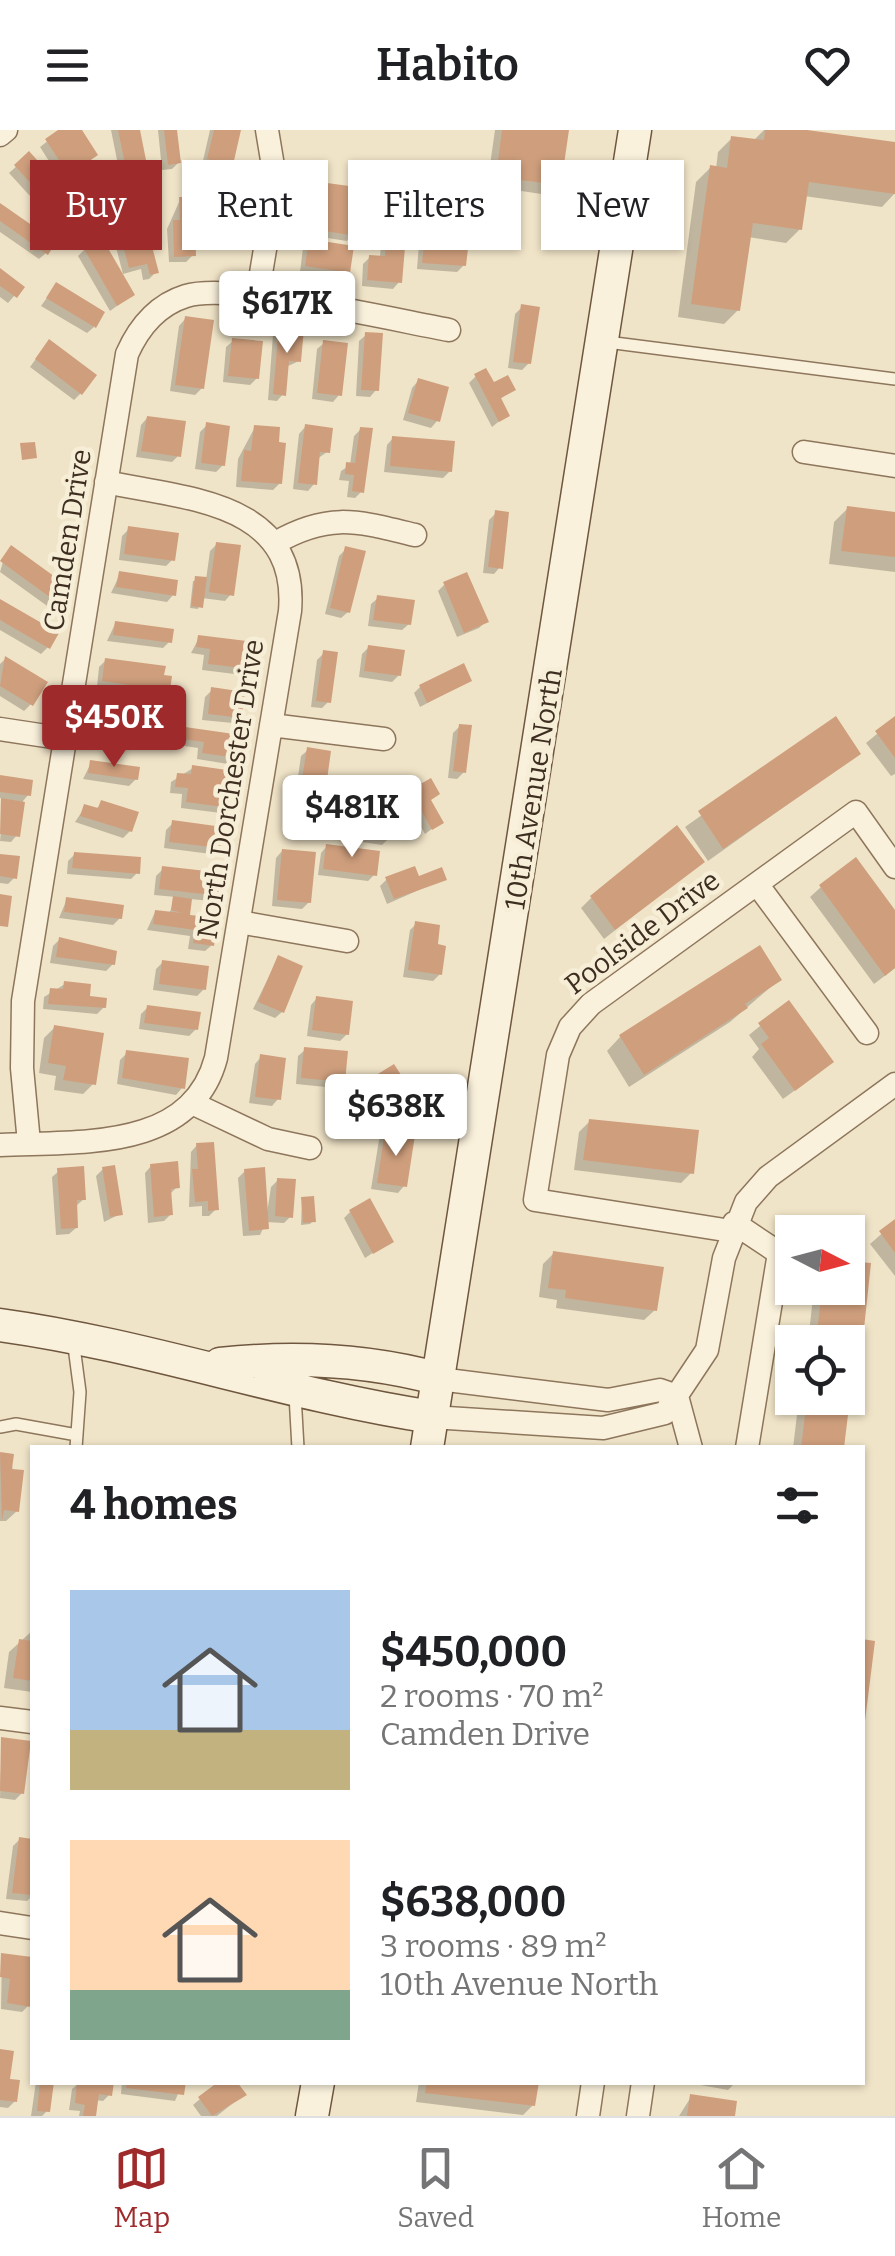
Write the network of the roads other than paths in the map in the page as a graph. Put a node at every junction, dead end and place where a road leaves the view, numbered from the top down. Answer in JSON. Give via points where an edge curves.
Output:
{"nodes":[{"id":1,"x":6,"y":130,"type":"edge"},
{"id":2,"x":267,"y":130,"type":"edge"},
{"id":3,"x":635,"y":130,"type":"edge"},
{"id":4,"x":0,"y":136,"type":"edge"},
{"id":5,"x":257,"y":297,"type":"junction"},
{"id":6,"x":449,"y":330,"type":"dead end"},
{"id":7,"x":602,"y":341,"type":"junction"},
{"id":8,"x":895,"y":380,"type":"edge"},
{"id":9,"x":804,"y":452,"type":"dead end"},
{"id":10,"x":895,"y":466,"type":"edge"},
{"id":11,"x":106,"y":482,"type":"junction"},
{"id":12,"x":415,"y":535,"type":"dead end"},
{"id":13,"x":274,"y":543,"type":"junction"},
{"id":14,"x":271,"y":725,"type":"junction"},
{"id":15,"x":0,"y":729,"type":"edge"},
{"id":16,"x":384,"y":739,"type":"dead end"},
{"id":17,"x":66,"y":740,"type":"junction"},
{"id":18,"x":886,"y":836,"type":"edge"},
{"id":19,"x":895,"y":866,"type":"edge"},
{"id":20,"x":756,"y":884,"type":"junction"},
{"id":21,"x":238,"y":922,"type":"junction"},
{"id":22,"x":347,"y":940,"type":"dead end"},
{"id":23,"x":867,"y":1033,"type":"dead end"},
{"id":24,"x":895,"y":1084,"type":"edge"},
{"id":25,"x":194,"y":1104,"type":"junction"},
{"id":26,"x":0,"y":1144,"type":"edge"},
{"id":27,"x":29,"y":1144,"type":"junction"},
{"id":28,"x":310,"y":1148,"type":"dead end"},
{"id":29,"x":732,"y":1227,"type":"junction"},
{"id":30,"x":0,"y":1325,"type":"edge"},
{"id":31,"x":72,"y":1335,"type":"junction"},
{"id":32,"x":196,"y":1366,"type":"junction"},
{"id":33,"x":439,"y":1379,"type":"junction"},
{"id":34,"x":294,"y":1391,"type":"junction"},
{"id":35,"x":676,"y":1396,"type":"junction"},
{"id":36,"x":0,"y":1427,"type":"edge"},
{"id":37,"x":430,"y":1432,"type":"edge"},
{"id":38,"x":76,"y":1441,"type":"edge"},
{"id":39,"x":298,"y":1445,"type":"edge"},
{"id":40,"x":690,"y":1445,"type":"edge"},
{"id":41,"x":747,"y":1445,"type":"edge"},
{"id":42,"x":0,"y":1718,"type":"edge"},
{"id":43,"x":30,"y":1722,"type":"edge"},
{"id":44,"x":0,"y":1923,"type":"edge"},
{"id":45,"x":30,"y":1928,"type":"edge"},
{"id":46,"x":317,"y":2085,"type":"edge"},
{"id":47,"x":593,"y":2085,"type":"edge"},
{"id":48,"x":643,"y":2085,"type":"edge"},
{"id":49,"x":312,"y":2116,"type":"edge"},
{"id":50,"x":588,"y":2116,"type":"edge"},
{"id":51,"x":638,"y":2116,"type":"edge"}],
"edges":[{"from":1,"to":4,"type":"street"},
{"from":2,"to":5,"type":"street","via":[[276,184]]},
{"from":3,"to":7,"type":"street","name":"10th Avenue North"},
{"from":5,"to":6,"type":"street","name":"Camden Drive"},
{"from":5,"to":11,"type":"street","name":"Camden Drive","via":[[199,292],[168,304],[143,326],[127,354]]},
{"from":7,"to":8,"type":"lane"},
{"from":7,"to":33,"type":"street","name":"10th Avenue North"},
{"from":9,"to":10,"type":"street"},
{"from":11,"to":13,"type":"street","via":[[235,511]]},
{"from":11,"to":17,"type":"street","name":"Camden Drive"},
{"from":12,"to":13,"type":"street","via":[[341,520],[309,525]]},
{"from":13,"to":14,"type":"street","name":"North Dorchester Drive","via":[[291,594]]},
{"from":14,"to":16,"type":"street"},
{"from":14,"to":21,"type":"street","name":"North Dorchester Drive"},
{"from":15,"to":17,"type":"street"},
{"from":17,"to":27,"type":"street","name":"Camden Drive","via":[[23,1000]]},
{"from":18,"to":19,"type":"street","name":"Poolside Drive"},
{"from":18,"to":20,"type":"street","name":"Poolside Drive","via":[[856,812]]},
{"from":20,"to":23,"type":"street"},
{"from":20,"to":29,"type":"street","name":"Poolside Drive","via":[[570,1026],[558,1055],[535,1200]]},
{"from":21,"to":22,"type":"street"},
{"from":21,"to":25,"type":"street","name":"North Dorchester Drive","via":[[216,1058]]},
{"from":24,"to":29,"type":"street","via":[[768,1176]]},
{"from":25,"to":27,"type":"street","via":[[150,1131]]},
{"from":25,"to":28,"type":"street","via":[[268,1140]]},
{"from":26,"to":27,"type":"street"},
{"from":29,"to":35,"type":"street","via":[[707,1350]]},
{"from":29,"to":41,"type":"street","name":"Poolside Drive","via":[[779,1252]]},
{"from":30,"to":31,"type":"street"},
{"from":31,"to":32,"type":"street"},
{"from":31,"to":38,"type":"lane","via":[[80,1392]]},
{"from":32,"to":33,"type":"street","via":[[296,1359],[384,1364]]},
{"from":32,"to":34,"type":"street"},
{"from":33,"to":35,"type":"street","via":[[580,1398],[624,1400],[660,1390]]},
{"from":33,"to":37,"type":"street","name":"10th Avenue North"},
{"from":34,"to":37,"type":"street"},
{"from":34,"to":39,"type":"lane"},
{"from":35,"to":37,"type":"street","via":[[665,1413],[627,1425]]},
{"from":35,"to":40,"type":"street"},
{"from":36,"to":38,"type":"lane","via":[[16,1424]]},
{"from":42,"to":43,"type":"street"},
{"from":44,"to":45,"type":"street"},
{"from":46,"to":49,"type":"street"},
{"from":47,"to":50,"type":"street"},
{"from":48,"to":51,"type":"street"}]}
